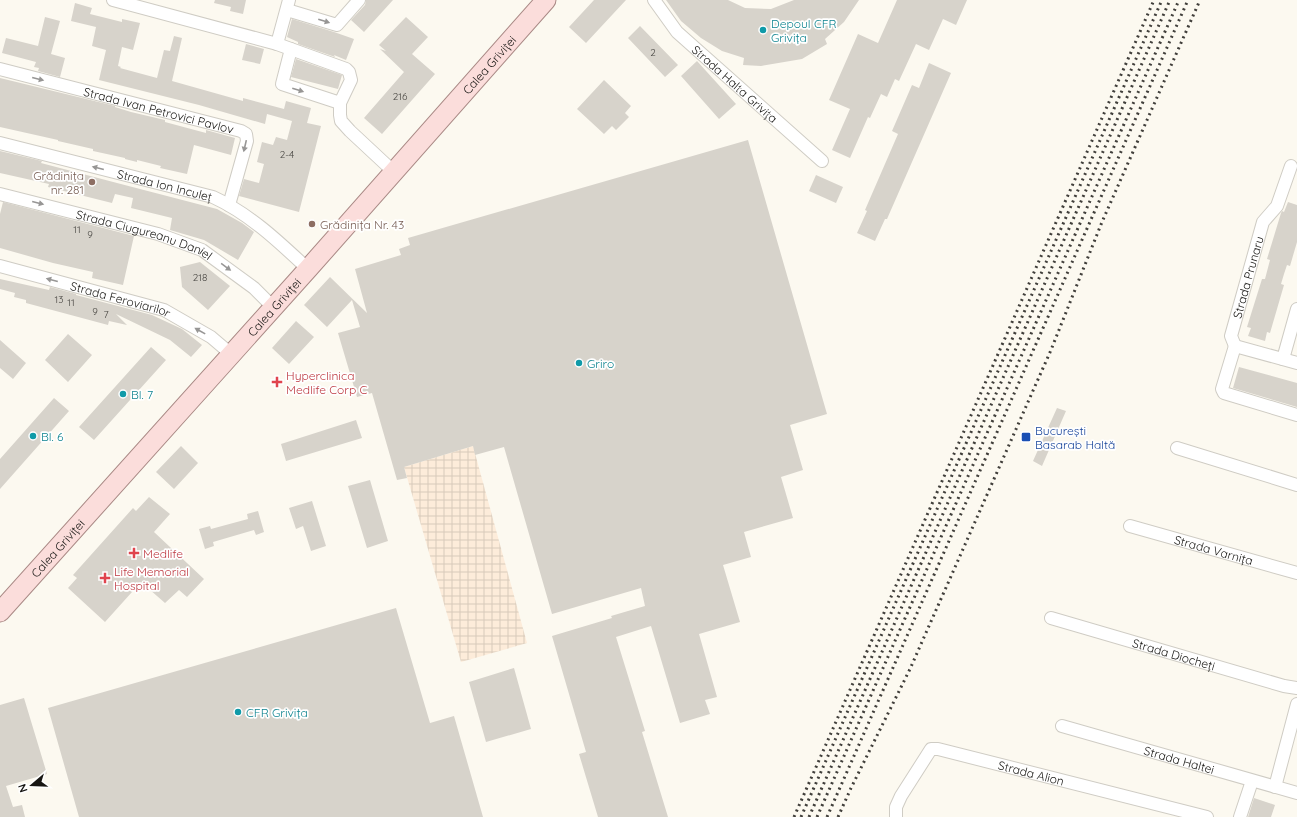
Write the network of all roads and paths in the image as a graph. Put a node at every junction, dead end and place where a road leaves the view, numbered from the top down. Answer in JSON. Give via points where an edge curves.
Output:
{"nodes":[{"id":1,"x":113,"y":0,"type":"edge"},
{"id":2,"x":359,"y":0,"type":"edge"},
{"id":3,"x":546,"y":0,"type":"edge"},
{"id":4,"x":654,"y":0,"type":"edge"},
{"id":5,"x":288,"y":5,"type":"edge"},
{"id":6,"x":277,"y":44,"type":"junction"},
{"id":7,"x":291,"y":49,"type":"junction"},
{"id":8,"x":0,"y":69,"type":"edge"},
{"id":9,"x":340,"y":103,"type":"junction"},
{"id":10,"x":0,"y":143,"type":"edge"},
{"id":11,"x":822,"y":161,"type":"dead end"},
{"id":12,"x":1291,"y":166,"type":"dead end"},
{"id":13,"x":394,"y":172,"type":"junction"},
{"id":14,"x":0,"y":194,"type":"edge"},
{"id":15,"x":230,"y":205,"type":"junction"},
{"id":16,"x":0,"y":266,"type":"edge"},
{"id":17,"x":308,"y":269,"type":"junction"},
{"id":18,"x":273,"y":307,"type":"junction"},
{"id":19,"x":1297,"y":309,"type":"edge"},
{"id":20,"x":1235,"y":346,"type":"junction"},
{"id":21,"x":231,"y":354,"type":"junction"},
{"id":22,"x":1283,"y":359,"type":"junction"},
{"id":23,"x":1297,"y":363,"type":"edge"},
{"id":24,"x":1297,"y":415,"type":"edge"},
{"id":25,"x":1177,"y":448,"type":"dead end"},
{"id":26,"x":1297,"y":486,"type":"edge"},
{"id":27,"x":1130,"y":526,"type":"dead end"},
{"id":28,"x":1297,"y":573,"type":"edge"},
{"id":29,"x":0,"y":612,"type":"edge"},
{"id":30,"x":1051,"y":618,"type":"dead end"},
{"id":31,"x":1297,"y":688,"type":"edge"},
{"id":32,"x":1297,"y":704,"type":"edge"},
{"id":33,"x":1062,"y":726,"type":"dead end"},
{"id":34,"x":1252,"y":781,"type":"junction"},
{"id":35,"x":1275,"y":787,"type":"junction"},
{"id":36,"x":1297,"y":793,"type":"edge"},
{"id":37,"x":896,"y":817,"type":"edge"},
{"id":38,"x":1206,"y":817,"type":"edge"},
{"id":39,"x":1240,"y":817,"type":"edge"}],
"edges":[{"from":1,"to":6,"type":"street"},
{"from":5,"to":2,"type":"street","one_way":true,"via":[[337,25]]},
{"from":3,"to":13,"type":"main road","name":"Calea Griviței"},
{"from":4,"to":11,"type":"street","name":"Strada Halta Grivița","via":[[676,32]]},
{"from":5,"to":6,"type":"street"},
{"from":6,"to":7,"type":"street"},
{"from":7,"to":9,"type":"street","via":[[349,72],[351,80]]},
{"from":7,"to":9,"type":"street","one_way":true,"via":[[282,84]]},
{"from":8,"to":15,"type":"street","name":"Strada Ivan Petrovici Pavlov","one_way":true,"via":[[241,131],[246,134],[247,141]]},
{"from":9,"to":13,"type":"street","via":[[341,121],[344,126]]},
{"from":15,"to":10,"type":"street","name":"Strada Ion Inculeț","one_way":true,"via":[[213,197]]},
{"from":12,"to":20,"type":"street","name":"Strada Prunaru","via":[[1277,206],[1262,222],[1231,336]]},
{"from":13,"to":17,"type":"main road","name":"Calea Griviței"},
{"from":14,"to":18,"type":"street","name":"Strada Ciugureanu Daniel","one_way":true,"via":[[158,234],[202,250],[254,288]]},
{"from":15,"to":17,"type":"street","name":"Strada Ion Inculeț","via":[[255,222]]},
{"from":21,"to":16,"type":"street","name":"Strada Feroviarilor","one_way":true,"via":[[211,337],[164,310]]},
{"from":17,"to":18,"type":"main road","name":"Calea Griviței"},
{"from":18,"to":21,"type":"main road","name":"Calea Griviței"},
{"from":19,"to":22,"type":"street"},
{"from":20,"to":22,"type":"street"},
{"from":20,"to":24,"type":"street","via":[[1222,391]]},
{"from":21,"to":29,"type":"main road","name":"Calea Griviței"},
{"from":22,"to":23,"type":"street"},
{"from":25,"to":26,"type":"street"},
{"from":27,"to":28,"type":"street","name":"Strada Varnița"},
{"from":30,"to":31,"type":"street","name":"Strada Diocheți"},
{"from":32,"to":35,"type":"street"},
{"from":33,"to":34,"type":"street","name":"Strada Haltei"},
{"from":34,"to":35,"type":"street","name":"Strada Haltei"},
{"from":34,"to":39,"type":"street"},
{"from":35,"to":36,"type":"street","name":"Strada Haltei"},
{"from":37,"to":38,"type":"street","name":"Strada Alion","via":[[896,807],[901,796],[931,749],[938,749]]}]}
